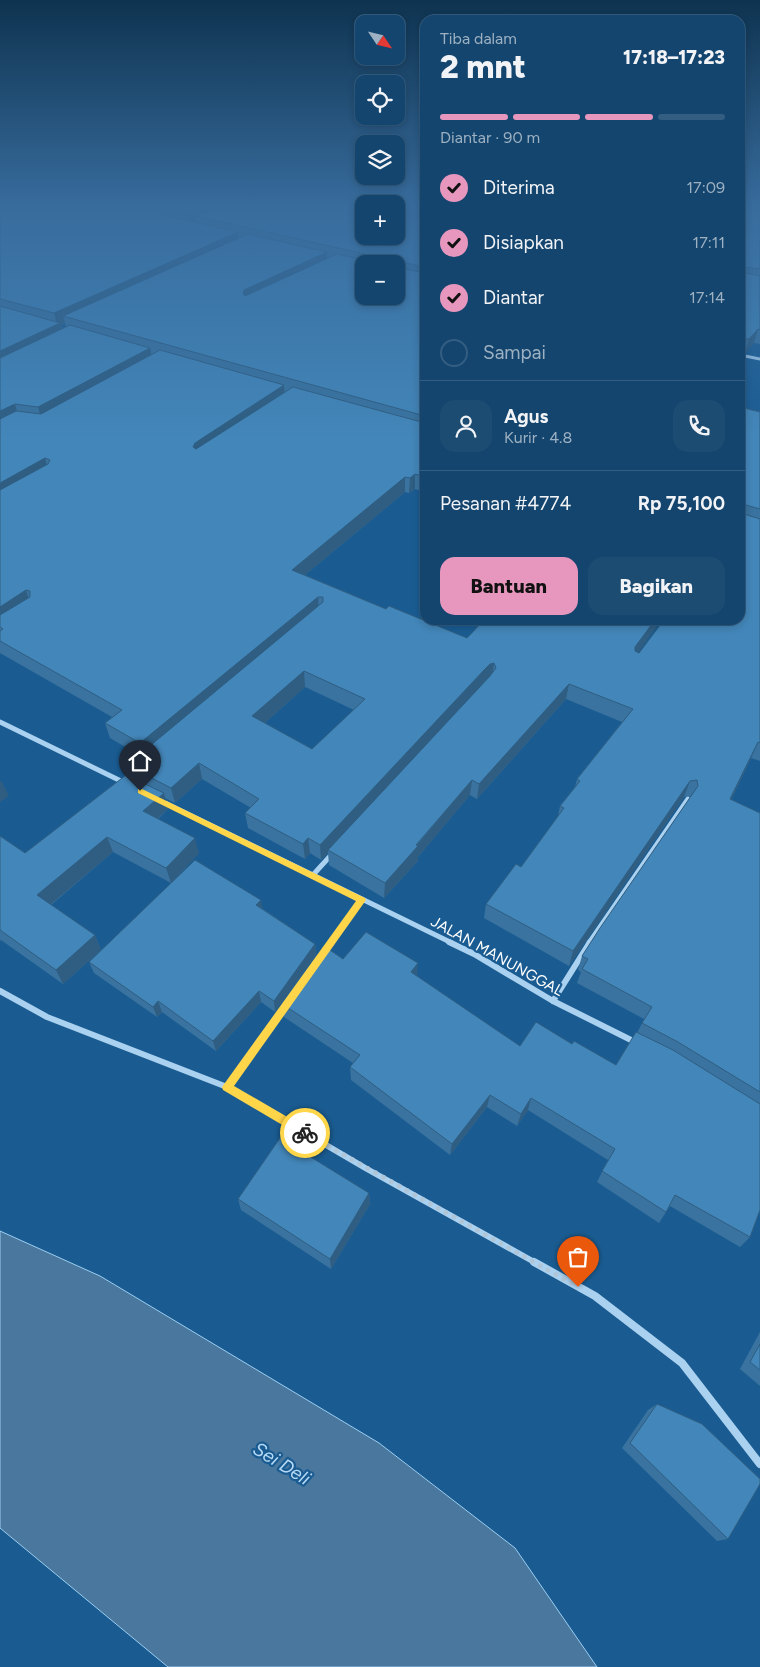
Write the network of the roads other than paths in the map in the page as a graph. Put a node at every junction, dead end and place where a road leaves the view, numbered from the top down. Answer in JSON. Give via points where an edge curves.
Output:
{"nodes":[{"id":1,"x":745,"y":355,"type":"edge"},
{"id":2,"x":760,"y":359,"type":"edge"},
{"id":3,"x":0,"y":722,"type":"edge"},
{"id":4,"x":131,"y":776,"type":"edge"},
{"id":5,"x":123,"y":782,"type":"junction"},
{"id":6,"x":132,"y":787,"type":"edge"},
{"id":7,"x":688,"y":799,"type":"edge"},
{"id":8,"x":158,"y":800,"type":"edge"},
{"id":9,"x":339,"y":847,"type":"edge"},
{"id":10,"x":312,"y":876,"type":"junction"},
{"id":11,"x":362,"y":900,"type":"junction"},
{"id":12,"x":322,"y":955,"type":"edge"},
{"id":13,"x":0,"y":991,"type":"edge"},
{"id":14,"x":553,"y":1001,"type":"junction"},
{"id":15,"x":289,"y":1002,"type":"edge"},
{"id":16,"x":642,"y":1046,"type":"edge"},
{"id":17,"x":227,"y":1087,"type":"junction"},
{"id":18,"x":760,"y":1464,"type":"edge"}],
"edges":[{"from":1,"to":2,"type":"street"},
{"from":3,"to":5,"type":"street"},
{"from":4,"to":5,"type":"street"},
{"from":5,"to":6,"type":"street"},
{"from":7,"to":14,"type":"street","via":[[606,915]]},
{"from":8,"to":10,"type":"street","name":"JALAN MANUNGGAL"},
{"from":9,"to":10,"type":"street"},
{"from":10,"to":11,"type":"street","name":"JALAN MANUNGGAL"},
{"from":11,"to":12,"type":"street"},
{"from":11,"to":14,"type":"street","name":"JALAN MANUNGGAL","via":[[474,954]]},
{"from":13,"to":17,"type":"street","via":[[47,1017]]},
{"from":14,"to":16,"type":"street","name":"JALAN MANUNGGAL"},
{"from":15,"to":17,"type":"street"},
{"from":17,"to":18,"type":"street","via":[[367,1170],[595,1296],[682,1363]]}]}
